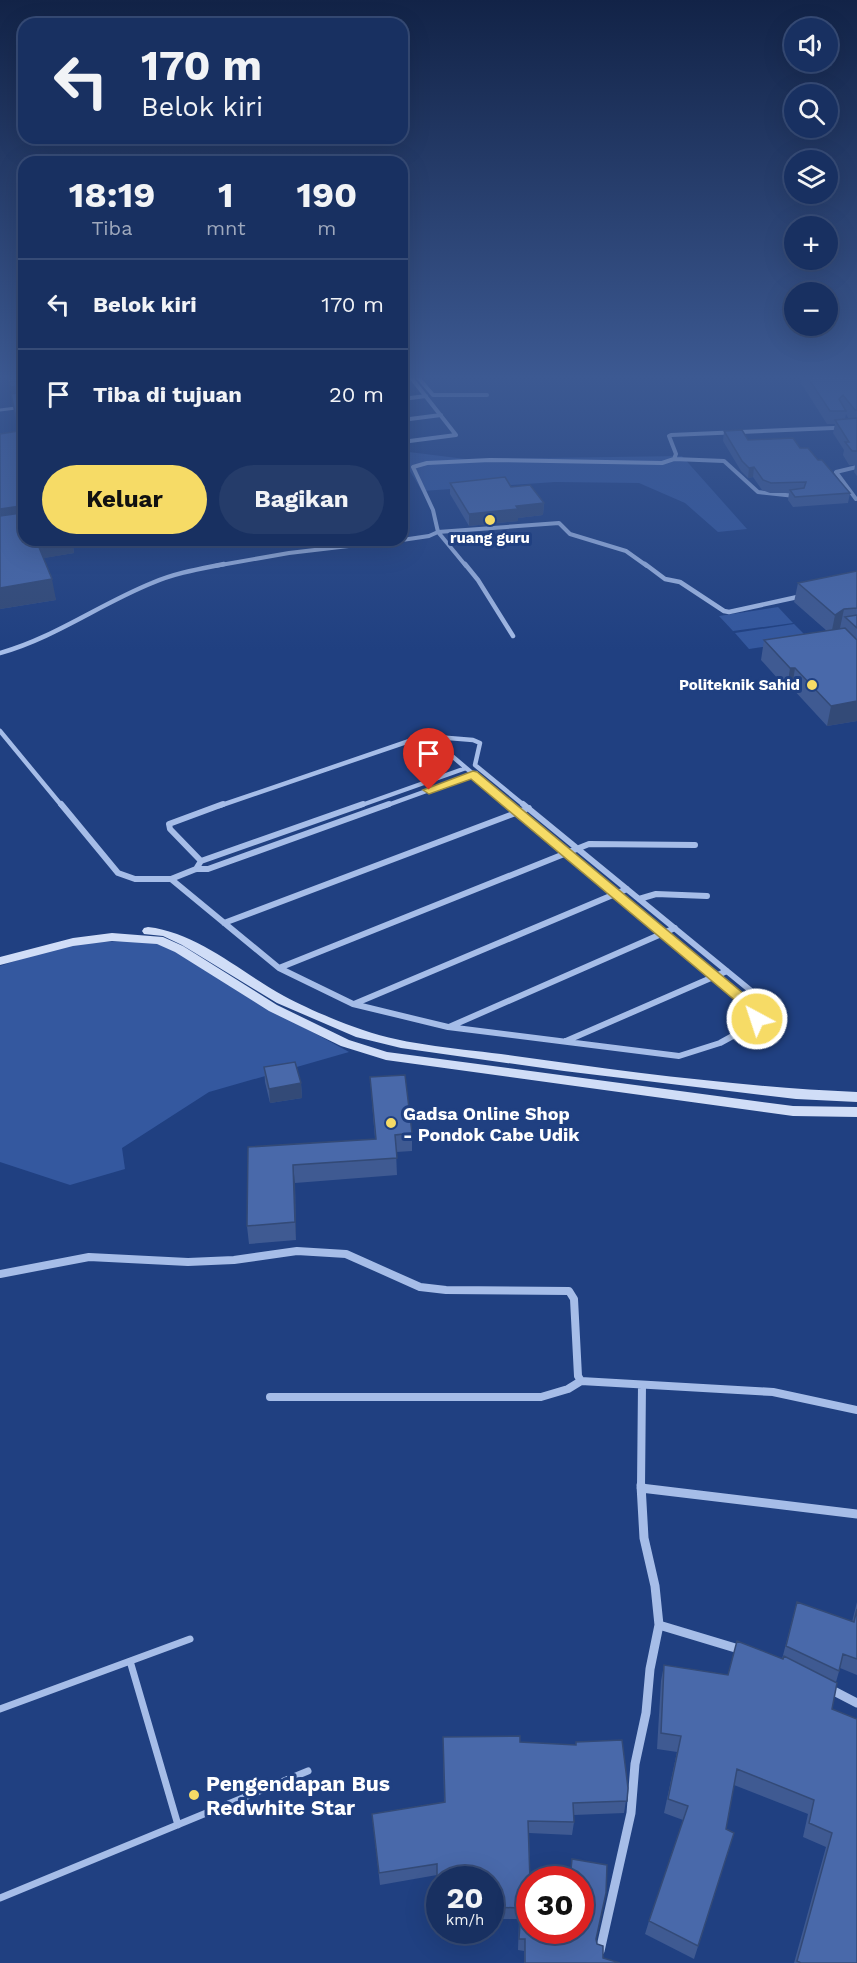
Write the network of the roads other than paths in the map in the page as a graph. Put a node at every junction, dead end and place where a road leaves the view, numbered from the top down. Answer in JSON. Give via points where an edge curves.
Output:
{"nodes":[{"id":1,"x":414,"y":467,"type":"edge"},
{"id":2,"x":729,"y":467,"type":"edge"},
{"id":3,"x":857,"y":467,"type":"edge"},
{"id":4,"x":801,"y":495,"type":"edge"},
{"id":5,"x":856,"y":499,"type":"edge"},
{"id":6,"x":438,"y":532,"type":"junction"},
{"id":7,"x":408,"y":539,"type":"edge"},
{"id":8,"x":353,"y":546,"type":"edge"},
{"id":9,"x":807,"y":595,"type":"edge"},
{"id":10,"x":513,"y":636,"type":"dead end"},
{"id":11,"x":0,"y":653,"type":"edge"},
{"id":12,"x":2,"y":733,"type":"edge"},
{"id":13,"x":424,"y":736,"type":"junction"},
{"id":14,"x":475,"y":765,"type":"junction"},
{"id":15,"x":465,"y":768,"type":"junction"},
{"id":16,"x":482,"y":771,"type":"junction"},
{"id":17,"x":473,"y":774,"type":"junction"},
{"id":18,"x":529,"y":808,"type":"junction"},
{"id":19,"x":518,"y":812,"type":"junction"},
{"id":20,"x":695,"y":845,"type":"dead end"},
{"id":21,"x":577,"y":848,"type":"junction"},
{"id":22,"x":566,"y":853,"type":"junction"},
{"id":23,"x":201,"y":861,"type":"junction"},
{"id":24,"x":196,"y":869,"type":"junction"},
{"id":25,"x":171,"y":879,"type":"junction"},
{"id":26,"x":627,"y":889,"type":"junction"},
{"id":27,"x":615,"y":894,"type":"junction"},
{"id":28,"x":707,"y":896,"type":"dead end"},
{"id":29,"x":639,"y":899,"type":"junction"},
{"id":30,"x":224,"y":923,"type":"junction"},
{"id":31,"x":675,"y":928,"type":"junction"},
{"id":32,"x":662,"y":933,"type":"junction"},
{"id":33,"x":0,"y":956,"type":"edge"},
{"id":34,"x":0,"y":961,"type":"edge"},
{"id":35,"x":279,"y":968,"type":"junction"},
{"id":36,"x":727,"y":971,"type":"junction"},
{"id":37,"x":714,"y":976,"type":"junction"},
{"id":38,"x":353,"y":1004,"type":"junction"},
{"id":39,"x":757,"y":1012,"type":"junction"},
{"id":40,"x":448,"y":1027,"type":"junction"},
{"id":41,"x":566,"y":1041,"type":"junction"},
{"id":42,"x":857,"y":1097,"type":"edge"},
{"id":43,"x":857,"y":1112,"type":"edge"},
{"id":44,"x":0,"y":1274,"type":"edge"},
{"id":45,"x":581,"y":1381,"type":"junction"},
{"id":46,"x":642,"y":1385,"type":"junction"},
{"id":47,"x":270,"y":1396,"type":"dead end"},
{"id":48,"x":857,"y":1410,"type":"edge"},
{"id":49,"x":641,"y":1488,"type":"junction"},
{"id":50,"x":857,"y":1514,"type":"edge"},
{"id":51,"x":659,"y":1624,"type":"junction"},
{"id":52,"x":190,"y":1639,"type":"dead end"},
{"id":53,"x":749,"y":1652,"type":"edge"},
{"id":54,"x":130,"y":1661,"type":"junction"},
{"id":55,"x":814,"y":1682,"type":"edge"},
{"id":56,"x":857,"y":1703,"type":"edge"},
{"id":57,"x":0,"y":1709,"type":"edge"},
{"id":58,"x":308,"y":1771,"type":"dead end"},
{"id":59,"x":178,"y":1825,"type":"junction"},
{"id":60,"x":0,"y":1898,"type":"edge"},
{"id":61,"x":600,"y":1951,"type":"edge"}],
"edges":[{"from":1,"to":6,"type":"street"},
{"from":2,"to":4,"type":"street","via":[[757,493]]},
{"from":3,"to":5,"type":"street","via":[[836,472]]},
{"from":6,"to":7,"type":"street"},
{"from":6,"to":9,"type":"street","via":[[559,523],[570,534],[621,548],[665,579],[680,582],[729,612]]},
{"from":6,"to":10,"type":"street","via":[[478,580]]},
{"from":8,"to":11,"type":"street","via":[[181,572],[25,646]]},
{"from":12,"to":25,"type":"street","via":[[118,873],[135,879]]},
{"from":13,"to":14,"type":"street","via":[[480,743]]},
{"from":13,"to":15,"type":"street"},
{"from":13,"to":23,"type":"street","via":[[169,824]]},
{"from":14,"to":15,"type":"street"},
{"from":14,"to":16,"type":"street"},
{"from":15,"to":17,"type":"street"},
{"from":15,"to":23,"type":"street"},
{"from":16,"to":17,"type":"street"},
{"from":16,"to":18,"type":"street"},
{"from":17,"to":19,"type":"street"},
{"from":17,"to":24,"type":"street","via":[[208,869]]},
{"from":18,"to":19,"type":"street"},
{"from":18,"to":21,"type":"street"},
{"from":19,"to":22,"type":"street"},
{"from":19,"to":30,"type":"street"},
{"from":20,"to":21,"type":"street","via":[[597,843]]},
{"from":21,"to":22,"type":"street"},
{"from":21,"to":26,"type":"street"},
{"from":22,"to":27,"type":"street"},
{"from":22,"to":35,"type":"street"},
{"from":23,"to":24,"type":"street"},
{"from":24,"to":25,"type":"street"},
{"from":25,"to":30,"type":"street"},
{"from":26,"to":27,"type":"street"},
{"from":26,"to":29,"type":"street"},
{"from":27,"to":32,"type":"street"},
{"from":27,"to":38,"type":"street"},
{"from":28,"to":29,"type":"street","via":[[656,894]]},
{"from":29,"to":31,"type":"street"},
{"from":30,"to":35,"type":"street"},
{"from":31,"to":32,"type":"street"},
{"from":31,"to":36,"type":"street"},
{"from":32,"to":37,"type":"street"},
{"from":32,"to":40,"type":"street"},
{"from":33,"to":42,"type":"street","via":[[78,935],[118,930],[165,933],[281,1000],[360,1034],[402,1044],[564,1067],[796,1094]]},
{"from":34,"to":43,"type":"street","via":[[73,942],[112,937],[159,940],[273,1008],[345,1043],[386,1056],[794,1111]]},
{"from":35,"to":38,"type":"street"},
{"from":36,"to":37,"type":"street"},
{"from":36,"to":39,"type":"street","via":[[761,999]]},
{"from":37,"to":39,"type":"street"},
{"from":37,"to":41,"type":"street"},
{"from":38,"to":40,"type":"street"},
{"from":39,"to":41,"type":"street","via":[[757,1019],[750,1026],[701,1052],[679,1056]]},
{"from":40,"to":41,"type":"street"},
{"from":44,"to":45,"type":"street","via":[[89,1257],[188,1262],[297,1251],[346,1254],[420,1287],[569,1291],[574,1299]]},
{"from":45,"to":46,"type":"street"},
{"from":45,"to":47,"type":"street","via":[[541,1397]]},
{"from":46,"to":48,"type":"street","via":[[773,1392]]},
{"from":46,"to":49,"type":"street"},
{"from":49,"to":50,"type":"street"},
{"from":49,"to":51,"type":"street","via":[[644,1538]]},
{"from":51,"to":53,"type":"street"},
{"from":51,"to":61,"type":"street","via":[[635,1764],[631,1813]]},
{"from":52,"to":54,"type":"lane"},
{"from":54,"to":57,"type":"lane"},
{"from":54,"to":59,"type":"lane"},
{"from":55,"to":56,"type":"street"},
{"from":58,"to":59,"type":"lane"},
{"from":59,"to":60,"type":"lane"}]}
